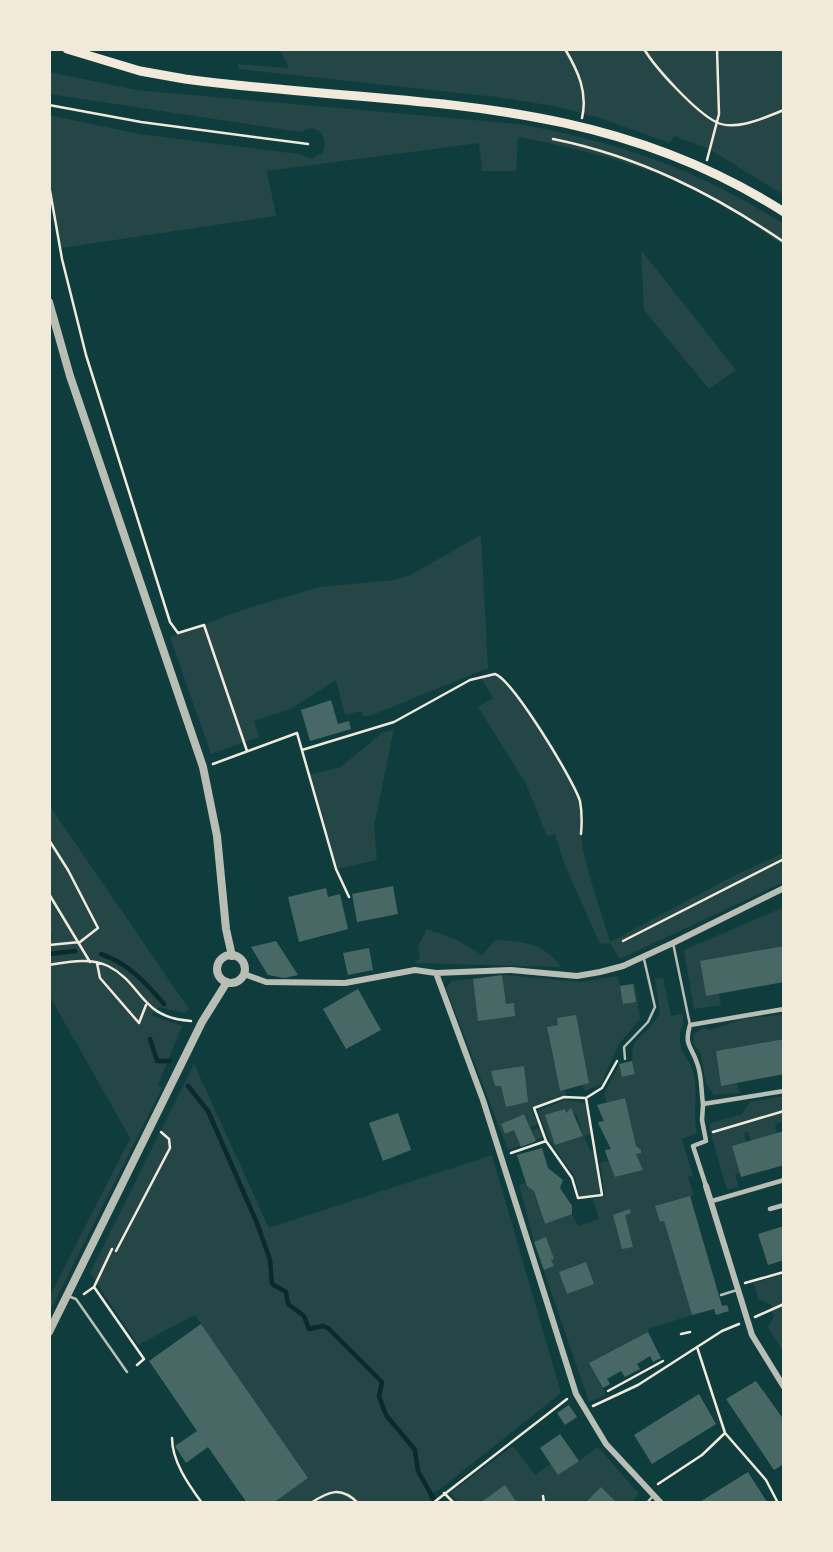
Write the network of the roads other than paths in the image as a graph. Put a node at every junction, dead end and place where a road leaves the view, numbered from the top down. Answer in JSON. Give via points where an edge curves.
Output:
{"nodes":[{"id":1,"x":67,"y":49,"type":"edge"},
{"id":2,"x":784,"y":212,"type":"edge"},
{"id":3,"x":49,"y":302,"type":"edge"},
{"id":4,"x":784,"y":888,"type":"edge"},
{"id":5,"x":673,"y":943,"type":"junction"},
{"id":6,"x":232,"y":956,"type":"junction"},
{"id":7,"x":643,"y":956,"type":"junction"},
{"id":8,"x":436,"y":973,"type":"junction"},
{"id":9,"x":244,"y":974,"type":"junction"},
{"id":10,"x":227,"y":982,"type":"junction"},
{"id":11,"x":784,"y":1009,"type":"edge"},
{"id":12,"x":690,"y":1024,"type":"junction"},
{"id":13,"x":625,"y":1059,"type":"road end"},
{"id":14,"x":784,"y":1091,"type":"edge"},
{"id":15,"x":703,"y":1104,"type":"junction"},
{"id":16,"x":784,"y":1180,"type":"edge"},
{"id":17,"x":706,"y":1186,"type":"joint"},
{"id":18,"x":712,"y":1201,"type":"junction"},
{"id":19,"x":784,"y":1205,"type":"edge"},
{"id":20,"x":770,"y":1209,"type":"dead end"},
{"id":21,"x":736,"y":1288,"type":"junction"},
{"id":22,"x":721,"y":1295,"type":"dead end"},
{"id":23,"x":72,"y":1297,"type":"junction"},
{"id":24,"x":49,"y":1332,"type":"edge"},
{"id":25,"x":127,"y":1372,"type":"dead end"},
{"id":26,"x":784,"y":1387,"type":"edge"},
{"id":27,"x":652,"y":1493,"type":"junction"},
{"id":28,"x":647,"y":1503,"type":"edge"},
{"id":29,"x":661,"y":1503,"type":"edge"}],
"edges":[{"from":1,"to":2,"type":"main road","via":[[127,68],[185,79],[488,108],[581,124],[706,168]]},
{"from":3,"to":6,"type":"street","via":[[203,768]]},
{"from":4,"to":5,"type":"street"},
{"from":5,"to":7,"type":"street"},
{"from":5,"to":12,"type":"lane"},
{"from":6,"to":9,"type":"street","via":[[243,961]]},
{"from":6,"to":10,"type":"street","via":[[218,966],[220,978]]},
{"from":7,"to":8,"type":"street","via":[[623,966],[577,976],[511,970]]},
{"from":7,"to":13,"type":"lane","via":[[655,1007],[648,1022],[624,1047]]},
{"from":8,"to":9,"type":"street","via":[[397,971],[345,983],[266,982]]},
{"from":8,"to":27,"type":"street","via":[[501,1156],[576,1394],[606,1444]]},
{"from":9,"to":10,"type":"street","via":[[239,981]]},
{"from":10,"to":23,"type":"street","via":[[202,1022]]},
{"from":11,"to":12,"type":"street"},
{"from":12,"to":15,"type":"street","via":[[686,1038],[697,1061]]},
{"from":14,"to":15,"type":"street"},
{"from":15,"to":17,"type":"street","via":[[706,1141],[693,1146]]},
{"from":16,"to":18,"type":"street"},
{"from":17,"to":18,"type":"street"},
{"from":18,"to":21,"type":"street"},
{"from":19,"to":20,"type":"street"},
{"from":21,"to":22,"type":"lane"},
{"from":21,"to":26,"type":"street","via":[[746,1321]]},
{"from":23,"to":24,"type":"street"},
{"from":23,"to":25,"type":"lane"},
{"from":27,"to":28,"type":"lane"},
{"from":27,"to":29,"type":"street"}]}
